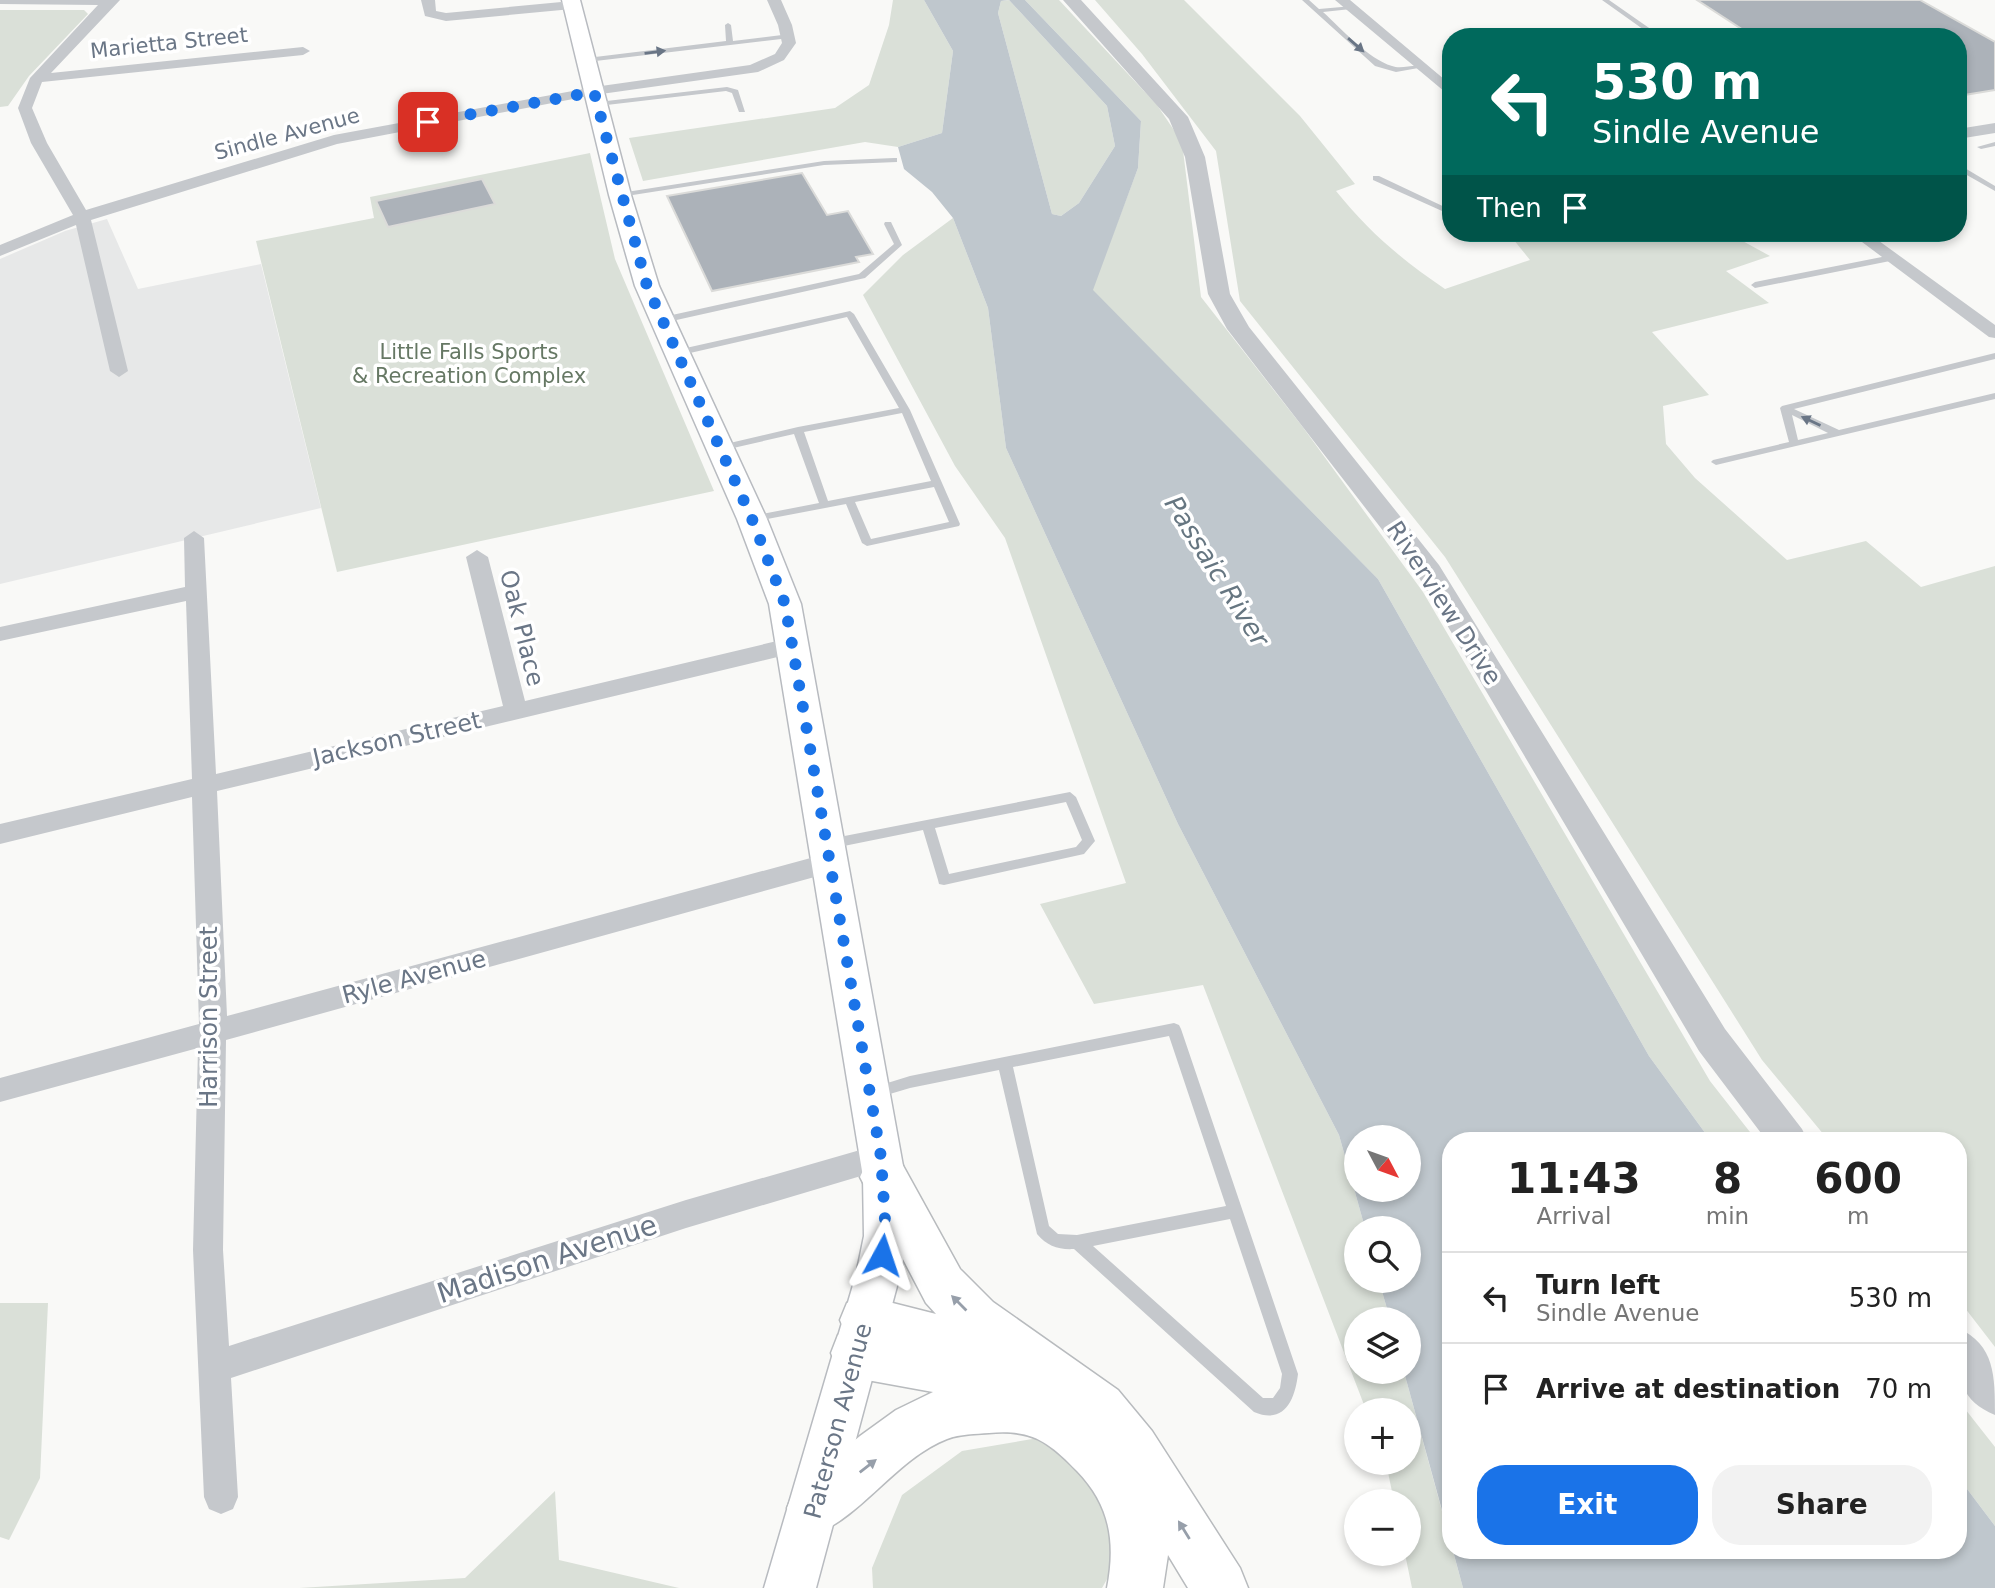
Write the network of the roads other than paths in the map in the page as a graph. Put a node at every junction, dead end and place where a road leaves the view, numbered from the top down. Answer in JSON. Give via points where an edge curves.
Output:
{"nodes":[{"id":1,"x":0,"y":0,"type":"edge"},
{"id":2,"x":111,"y":0,"type":"edge"},
{"id":3,"x":428,"y":0,"type":"edge"},
{"id":4,"x":774,"y":0,"type":"edge"},
{"id":5,"x":1072,"y":0,"type":"edge"},
{"id":6,"x":1305,"y":0,"type":"edge"},
{"id":7,"x":1605,"y":0,"type":"edge"},
{"id":8,"x":571,"y":3,"type":"edge"},
{"id":9,"x":1346,"y":4,"type":"edge"},
{"id":10,"x":1317,"y":11,"type":"junction"},
{"id":11,"x":728,"y":25,"type":"dead end"},
{"id":12,"x":1645,"y":28,"type":"edge"},
{"id":13,"x":790,"y":36,"type":"junction"},
{"id":14,"x":730,"y":43,"type":"junction"},
{"id":15,"x":303,"y":51,"type":"dead end"},
{"id":16,"x":587,"y":60,"type":"junction"},
{"id":17,"x":1420,"y":67,"type":"junction"},
{"id":18,"x":39,"y":78,"type":"junction"},
{"id":19,"x":1442,"y":85,"type":"edge"},
{"id":20,"x":596,"y":98,"type":"junction"},
{"id":21,"x":742,"y":110,"type":"dead end"},
{"id":22,"x":1995,"y":128,"type":"edge"},
{"id":23,"x":1967,"y":133,"type":"edge"},
{"id":24,"x":1995,"y":144,"type":"edge"},
{"id":25,"x":1981,"y":147,"type":"dead end"},
{"id":26,"x":894,"y":160,"type":"dead end"},
{"id":27,"x":1967,"y":172,"type":"edge"},
{"id":28,"x":1377,"y":178,"type":"dead end"},
{"id":29,"x":1995,"y":189,"type":"edge"},
{"id":30,"x":620,"y":195,"type":"junction"},
{"id":31,"x":1442,"y":209,"type":"edge"},
{"id":32,"x":82,"y":217,"type":"junction"},
{"id":33,"x":888,"y":224,"type":"dead end"},
{"id":34,"x":1870,"y":242,"type":"edge"},
{"id":35,"x":0,"y":251,"type":"edge"},
{"id":36,"x":1892,"y":258,"type":"junction"},
{"id":37,"x":1755,"y":285,"type":"dead end"},
{"id":38,"x":663,"y":320,"type":"junction"},
{"id":39,"x":1995,"y":333,"type":"edge"},
{"id":40,"x":677,"y":353,"type":"junction"},
{"id":41,"x":1995,"y":356,"type":"edge"},
{"id":42,"x":119,"y":371,"type":"dead end"},
{"id":43,"x":1992,"y":400,"type":"edge"},
{"id":44,"x":1785,"y":408,"type":"junction"},
{"id":45,"x":905,"y":410,"type":"junction"},
{"id":46,"x":798,"y":430,"type":"junction"},
{"id":47,"x":1837,"y":433,"type":"junction"},
{"id":48,"x":1794,"y":443,"type":"junction"},
{"id":49,"x":720,"y":449,"type":"junction"},
{"id":50,"x":1716,"y":462,"type":"dead end"},
{"id":51,"x":937,"y":483,"type":"junction"},
{"id":52,"x":849,"y":500,"type":"junction"},
{"id":53,"x":825,"y":506,"type":"junction"},
{"id":54,"x":752,"y":519,"type":"junction"},
{"id":55,"x":194,"y":538,"type":"dead end"},
{"id":56,"x":477,"y":557,"type":"dead end"},
{"id":57,"x":194,"y":592,"type":"junction"},
{"id":58,"x":0,"y":634,"type":"edge"},
{"id":59,"x":794,"y":645,"type":"junction"},
{"id":60,"x":516,"y":712,"type":"junction"},
{"id":61,"x":204,"y":784,"type":"junction"},
{"id":62,"x":927,"y":824,"type":"junction"},
{"id":63,"x":0,"y":834,"type":"edge"},
{"id":64,"x":827,"y":854,"type":"junction"},
{"id":65,"x":211,"y":1032,"type":"junction"},
{"id":66,"x":1005,"y":1063,"type":"junction"},
{"id":67,"x":0,"y":1090,"type":"edge"},
{"id":68,"x":870,"y":1094,"type":"junction"},
{"id":69,"x":1783,"y":1132,"type":"edge"},
{"id":70,"x":882,"y":1167,"type":"junction"},
{"id":71,"x":1234,"y":1211,"type":"junction"},
{"id":72,"x":1076,"y":1242,"type":"junction"},
{"id":73,"x":861,"y":1336,"type":"junction"},
{"id":74,"x":1967,"y":1359,"type":"edge"},
{"id":75,"x":215,"y":1367,"type":"junction"},
{"id":76,"x":1037,"y":1387,"type":"junction"},
{"id":77,"x":1995,"y":1394,"type":"edge"},
{"id":78,"x":221,"y":1497,"type":"dead end"},
{"id":79,"x":814,"y":1508,"type":"junction"},
{"id":80,"x":790,"y":1588,"type":"edge"},
{"id":81,"x":1135,"y":1588,"type":"edge"},
{"id":82,"x":1220,"y":1588,"type":"edge"}],
"edges":[{"from":1,"to":2,"type":"street"},
{"from":2,"to":18,"type":"street"},
{"from":3,"to":8,"type":"street","via":[[429,13],[446,17]]},
{"from":4,"to":13,"type":"street"},
{"from":5,"to":69,"type":"street","name":"Riverview Drive","via":[[1178,117],[1195,157],[1219,294],[1239,329],[1429,571],[1664,963],[1713,1040]]},
{"from":6,"to":10,"type":"lane"},
{"from":7,"to":12,"type":"lane"},
{"from":8,"to":16,"type":"main road","name":"Paterson Avenue"},
{"from":9,"to":10,"type":"lane"},
{"from":9,"to":17,"type":"street"},
{"from":10,"to":17,"type":"lane","one_way":true,"via":[[1378,64],[1396,70]]},
{"from":11,"to":14,"type":"lane"},
{"from":13,"to":14,"type":"lane"},
{"from":13,"to":20,"type":"street","name":"Sindle Avenue","via":[[785,53],[753,69]]},
{"from":16,"to":14,"type":"lane","one_way":true},
{"from":15,"to":18,"type":"street","name":"Marietta Street"},
{"from":16,"to":20,"type":"main road","name":"Paterson Avenue"},
{"from":17,"to":19,"type":"street"},
{"from":18,"to":32,"type":"street","via":[[25,108]]},
{"from":20,"to":21,"type":"lane","via":[[727,89],[735,92]]},
{"from":20,"to":30,"type":"main road","name":"Paterson Avenue"},
{"from":20,"to":32,"type":"street","name":"Sindle Avenue","via":[[334,140]]},
{"from":22,"to":23,"type":"street"},
{"from":24,"to":25,"type":"lane"},
{"from":26,"to":30,"type":"lane","via":[[824,163]]},
{"from":27,"to":29,"type":"lane"},
{"from":28,"to":31,"type":"lane"},
{"from":30,"to":38,"type":"main road","name":"Paterson Avenue","via":[[647,286]]},
{"from":32,"to":35,"type":"street","name":"Sindle Avenue"},
{"from":32,"to":42,"type":"street"},
{"from":33,"to":38,"type":"lane","via":[[898,245],[862,276]]},
{"from":34,"to":36,"type":"street"},
{"from":36,"to":37,"type":"lane"},
{"from":36,"to":39,"type":"street"},
{"from":38,"to":40,"type":"main road","name":"Paterson Avenue"},
{"from":40,"to":45,"type":"lane","via":[[850,314]]},
{"from":40,"to":49,"type":"main road","name":"Paterson Avenue"},
{"from":41,"to":44,"type":"lane"},
{"from":43,"to":47,"type":"lane"},
{"from":47,"to":44,"type":"lane","one_way":true},
{"from":44,"to":48,"type":"lane"},
{"from":45,"to":46,"type":"lane"},
{"from":45,"to":51,"type":"lane"},
{"from":46,"to":49,"type":"lane"},
{"from":46,"to":53,"type":"lane"},
{"from":47,"to":48,"type":"lane"},
{"from":48,"to":50,"type":"lane"},
{"from":49,"to":54,"type":"main road","name":"Paterson Avenue"},
{"from":51,"to":52,"type":"lane"},
{"from":51,"to":52,"type":"lane","via":[[955,524],[867,543]]},
{"from":52,"to":53,"type":"lane"},
{"from":53,"to":54,"type":"lane"},
{"from":54,"to":59,"type":"main road","name":"Paterson Avenue","via":[[785,604]]},
{"from":55,"to":57,"type":"street","name":"Harrison Street"},
{"from":56,"to":60,"type":"street","name":"Oak Place"},
{"from":57,"to":58,"type":"street"},
{"from":57,"to":61,"type":"street","name":"Harrison Street"},
{"from":59,"to":60,"type":"street","name":"Jackson Street"},
{"from":59,"to":64,"type":"main road","name":"Paterson Avenue"},
{"from":60,"to":61,"type":"street","name":"Jackson Street"},
{"from":61,"to":63,"type":"street","name":"Jackson Street"},
{"from":61,"to":65,"type":"street","name":"Harrison Street"},
{"from":62,"to":62,"type":"lane","via":[[1070,797],[1089,841],[1080,851],[944,880]]},
{"from":62,"to":64,"type":"lane"},
{"from":64,"to":65,"type":"street","name":"Ryle Avenue"},
{"from":64,"to":68,"type":"main road","name":"Paterson Avenue"},
{"from":65,"to":67,"type":"street","name":"Ryle Avenue"},
{"from":65,"to":75,"type":"street","name":"Harrison Street","via":[[208,1250]]},
{"from":66,"to":68,"type":"lane"},
{"from":66,"to":71,"type":"lane","via":[[1174,1029]]},
{"from":66,"to":72,"type":"lane","via":[[1042,1229],[1060,1243]]},
{"from":68,"to":70,"type":"main road","name":"Paterson Avenue"},
{"from":70,"to":73,"type":"main road","name":"Paterson Avenue","via":[[886,1236]]},
{"from":70,"to":75,"type":"street","name":"Madison Avenue","via":[[686,1214]]},
{"from":76,"to":70,"type":"highway","one_way":true,"via":[[995,1331],[975,1319],[943,1286]]},
{"from":71,"to":72,"type":"lane"},
{"from":71,"to":72,"type":"lane","via":[[1290,1374],[1288,1391],[1277,1406],[1260,1406]]},
{"from":73,"to":76,"type":"highway","via":[[1007,1389]]},
{"from":73,"to":79,"type":"main road","name":"Paterson Avenue"},
{"from":74,"to":77,"type":"street"},
{"from":75,"to":78,"type":"street","name":"Harrison Street"},
{"from":79,"to":76,"type":"highway","one_way":true,"via":[[922,1423]]},
{"from":76,"to":81,"type":"highway","via":[[1122,1485],[1141,1539],[1141,1568]]},
{"from":82,"to":76,"type":"highway","one_way":true,"via":[[1133,1450],[1100,1408],[1072,1385]]},
{"from":79,"to":80,"type":"main road","name":"Paterson Avenue"}]}
